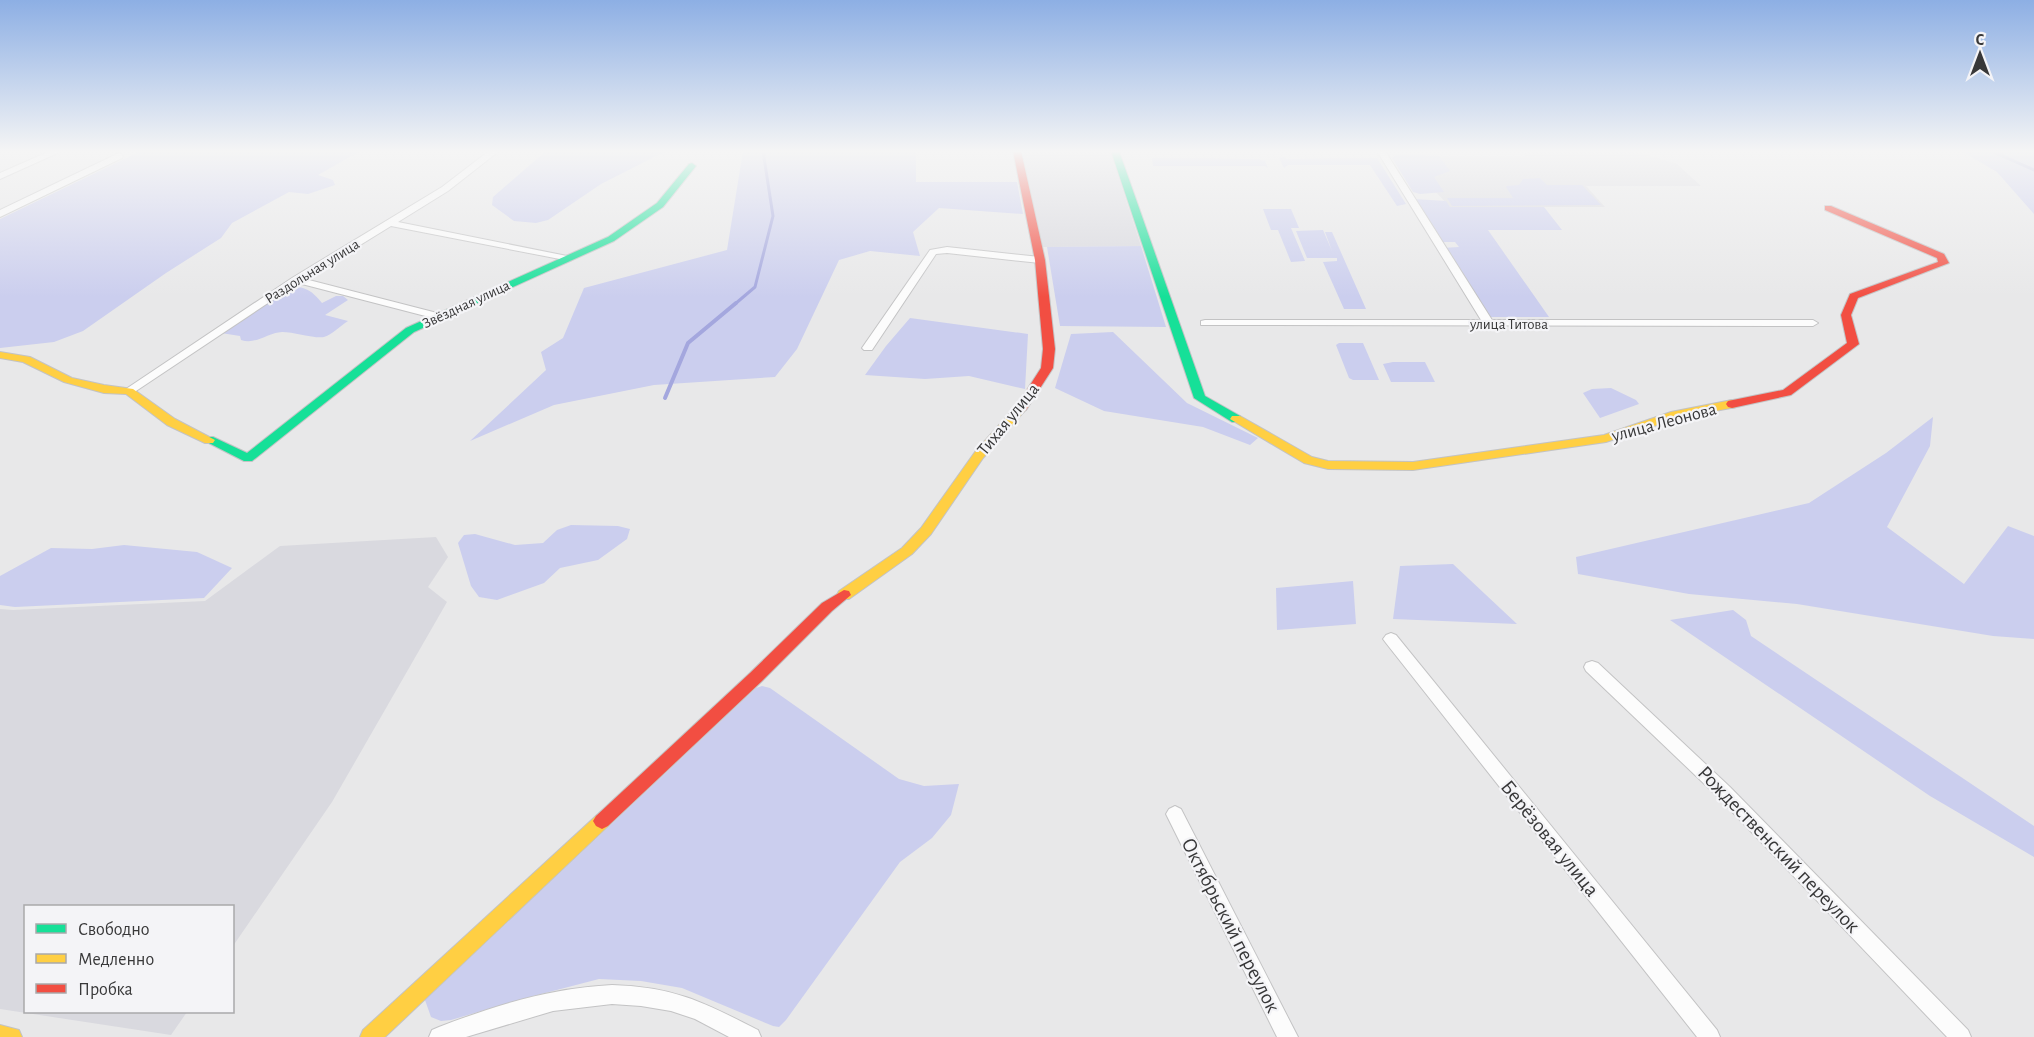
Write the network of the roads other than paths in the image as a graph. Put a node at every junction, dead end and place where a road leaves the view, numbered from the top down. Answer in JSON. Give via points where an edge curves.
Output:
{"nodes":[{"id":1,"x":30,"y":199,"type":"edge"},
{"id":2,"x":429,"y":199,"type":"edge"},
{"id":3,"x":665,"y":199,"type":"edge"},
{"id":4,"x":1027,"y":199,"type":"edge"},
{"id":5,"x":1132,"y":199,"type":"edge"},
{"id":6,"x":1409,"y":199,"type":"edge"},
{"id":7,"x":1828,"y":208,"type":"dead end"},
{"id":8,"x":0,"y":214,"type":"edge"},
{"id":9,"x":392,"y":224,"type":"junction"},
{"id":10,"x":567,"y":259,"type":"junction"},
{"id":11,"x":1040,"y":260,"type":"junction"},
{"id":12,"x":296,"y":280,"type":"junction"},
{"id":13,"x":437,"y":316,"type":"junction"},
{"id":14,"x":1205,"y":323,"type":"dead end"},
{"id":15,"x":1813,"y":323,"type":"dead end"},
{"id":16,"x":1489,"y":324,"type":"junction"},
{"id":17,"x":868,"y":348,"type":"dead end"},
{"id":18,"x":0,"y":355,"type":"edge"},
{"id":19,"x":129,"y":391,"type":"junction"},
{"id":20,"x":1391,"y":639,"type":"dead end"},
{"id":21,"x":1592,"y":667,"type":"dead end"},
{"id":22,"x":1174,"y":814,"type":"dead end"},
{"id":23,"x":0,"y":1035,"type":"edge"},
{"id":24,"x":12,"y":1037,"type":"edge"},
{"id":25,"x":370,"y":1037,"type":"edge"},
{"id":26,"x":439,"y":1037,"type":"edge"},
{"id":27,"x":751,"y":1037,"type":"edge"},
{"id":28,"x":1288,"y":1037,"type":"edge"},
{"id":29,"x":1710,"y":1037,"type":"edge"},
{"id":30,"x":1961,"y":1037,"type":"edge"}],
"edges":[{"from":1,"to":8,"type":"street"},
{"from":2,"to":9,"type":"street","name":"Раздольная улица"},
{"from":3,"to":10,"type":"street","name":"Звёздная улица","via":[[611,239]]},
{"from":4,"to":11,"type":"street","name":"Тихая улица"},
{"from":5,"to":7,"type":"street","name":"улица Леонова","via":[[1200,398],[1308,460],[1328,465],[1413,466],[1606,438],[1675,416],[1787,393],[1853,344],[1846,315],[1854,296],[1944,262],[1941,256]]},
{"from":6,"to":16,"type":"street"},
{"from":9,"to":10,"type":"street"},
{"from":9,"to":12,"type":"street","name":"Раздольная улица"},
{"from":10,"to":13,"type":"street","name":"Звёздная улица"},
{"from":11,"to":17,"type":"street","via":[[933,252]]},
{"from":11,"to":25,"type":"street","name":"Тихая улица","via":[[1049,349],[1047,368],[1035,390],[979,455],[926,531],[907,550],[820,614]]},
{"from":12,"to":13,"type":"street"},
{"from":12,"to":19,"type":"street","name":"Раздольная улица"},
{"from":13,"to":19,"type":"street","name":"Звёздная улица","via":[[410,330],[248,458],[171,422]]},
{"from":14,"to":16,"type":"street","name":"улица Титова"},
{"from":15,"to":16,"type":"street","name":"улица Титова"},
{"from":18,"to":19,"type":"street","via":[[26,359],[68,380]]},
{"from":20,"to":29,"type":"street","name":"Берёзовая улица"},
{"from":21,"to":30,"type":"street","name":"Рождественский переулок","via":[[1724,792]]},
{"from":22,"to":28,"type":"street","name":"Октябрьский переулок"},
{"from":23,"to":24,"type":"street"},
{"from":26,"to":27,"type":"street","via":[[544,1003],[585,995],[625,994],[672,1002]]}]}
